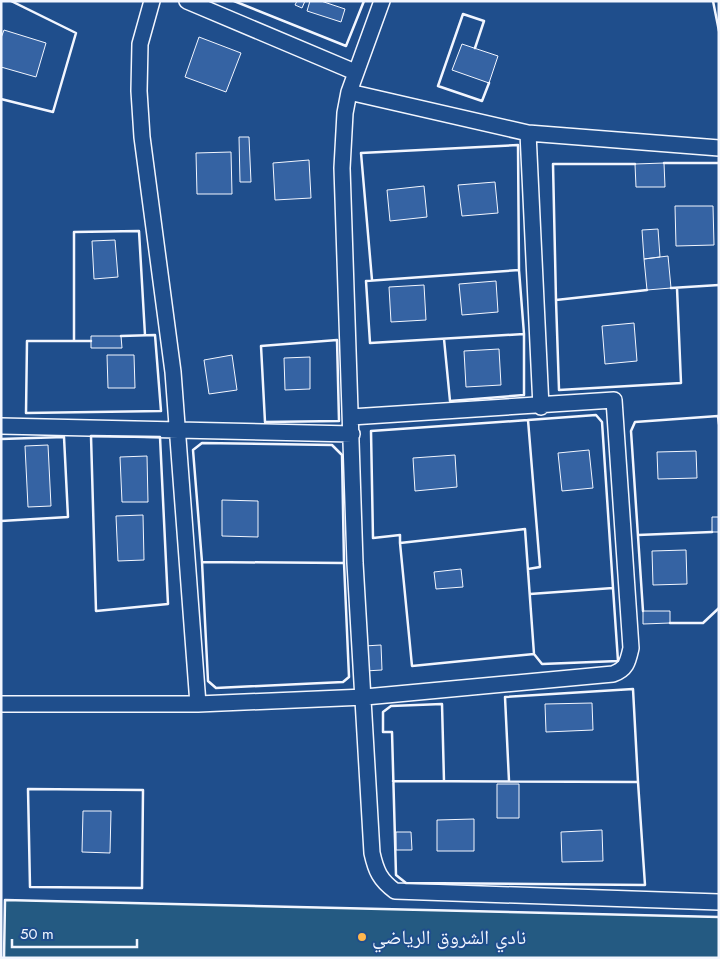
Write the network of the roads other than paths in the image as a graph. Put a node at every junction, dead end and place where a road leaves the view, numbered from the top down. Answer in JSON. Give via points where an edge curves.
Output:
{"nodes":[{"id":1,"x":152,"y":1,"type":"edge"},
{"id":2,"x":187,"y":1,"type":"edge"},
{"id":3,"x":382,"y":1,"type":"edge"},
{"id":4,"x":355,"y":72,"type":"junction"},
{"id":5,"x":349,"y":92,"type":"junction"},
{"id":6,"x":528,"y":133,"type":"junction"},
{"id":7,"x":719,"y":148,"type":"edge"},
{"id":8,"x":541,"y":407,"type":"junction"},
{"id":9,"x":351,"y":417,"type":"junction"},
{"id":10,"x":1,"y":426,"type":"edge"},
{"id":11,"x":177,"y":430,"type":"junction"},
{"id":12,"x":352,"y":434,"type":"junction"},
{"id":13,"x":365,"y":696,"type":"junction"},
{"id":14,"x":1,"y":704,"type":"edge"},
{"id":15,"x":198,"y":704,"type":"junction"},
{"id":16,"x":719,"y":902,"type":"edge"}],
"edges":[{"from":1,"to":11,"type":"street","via":[[140,44],[139,91]]},
{"from":2,"to":4,"type":"street"},
{"from":3,"to":4,"type":"street"},
{"from":4,"to":5,"type":"street"},
{"from":5,"to":6,"type":"street"},
{"from":5,"to":9,"type":"street","via":[[342,168]]},
{"from":6,"to":7,"type":"street"},
{"from":6,"to":8,"type":"street"},
{"from":8,"to":9,"type":"street"},
{"from":8,"to":13,"type":"street","via":[[614,400],[631,648],[628,662],[623,670],[613,674]]},
{"from":9,"to":12,"type":"street"},
{"from":10,"to":11,"type":"street"},
{"from":11,"to":12,"type":"street"},
{"from":11,"to":15,"type":"street"},
{"from":12,"to":13,"type":"street","via":[[355,563]]},
{"from":13,"to":15,"type":"street"},
{"from":13,"to":16,"type":"street","via":[[372,853],[378,875],[395,891]]},
{"from":14,"to":15,"type":"street"}]}
